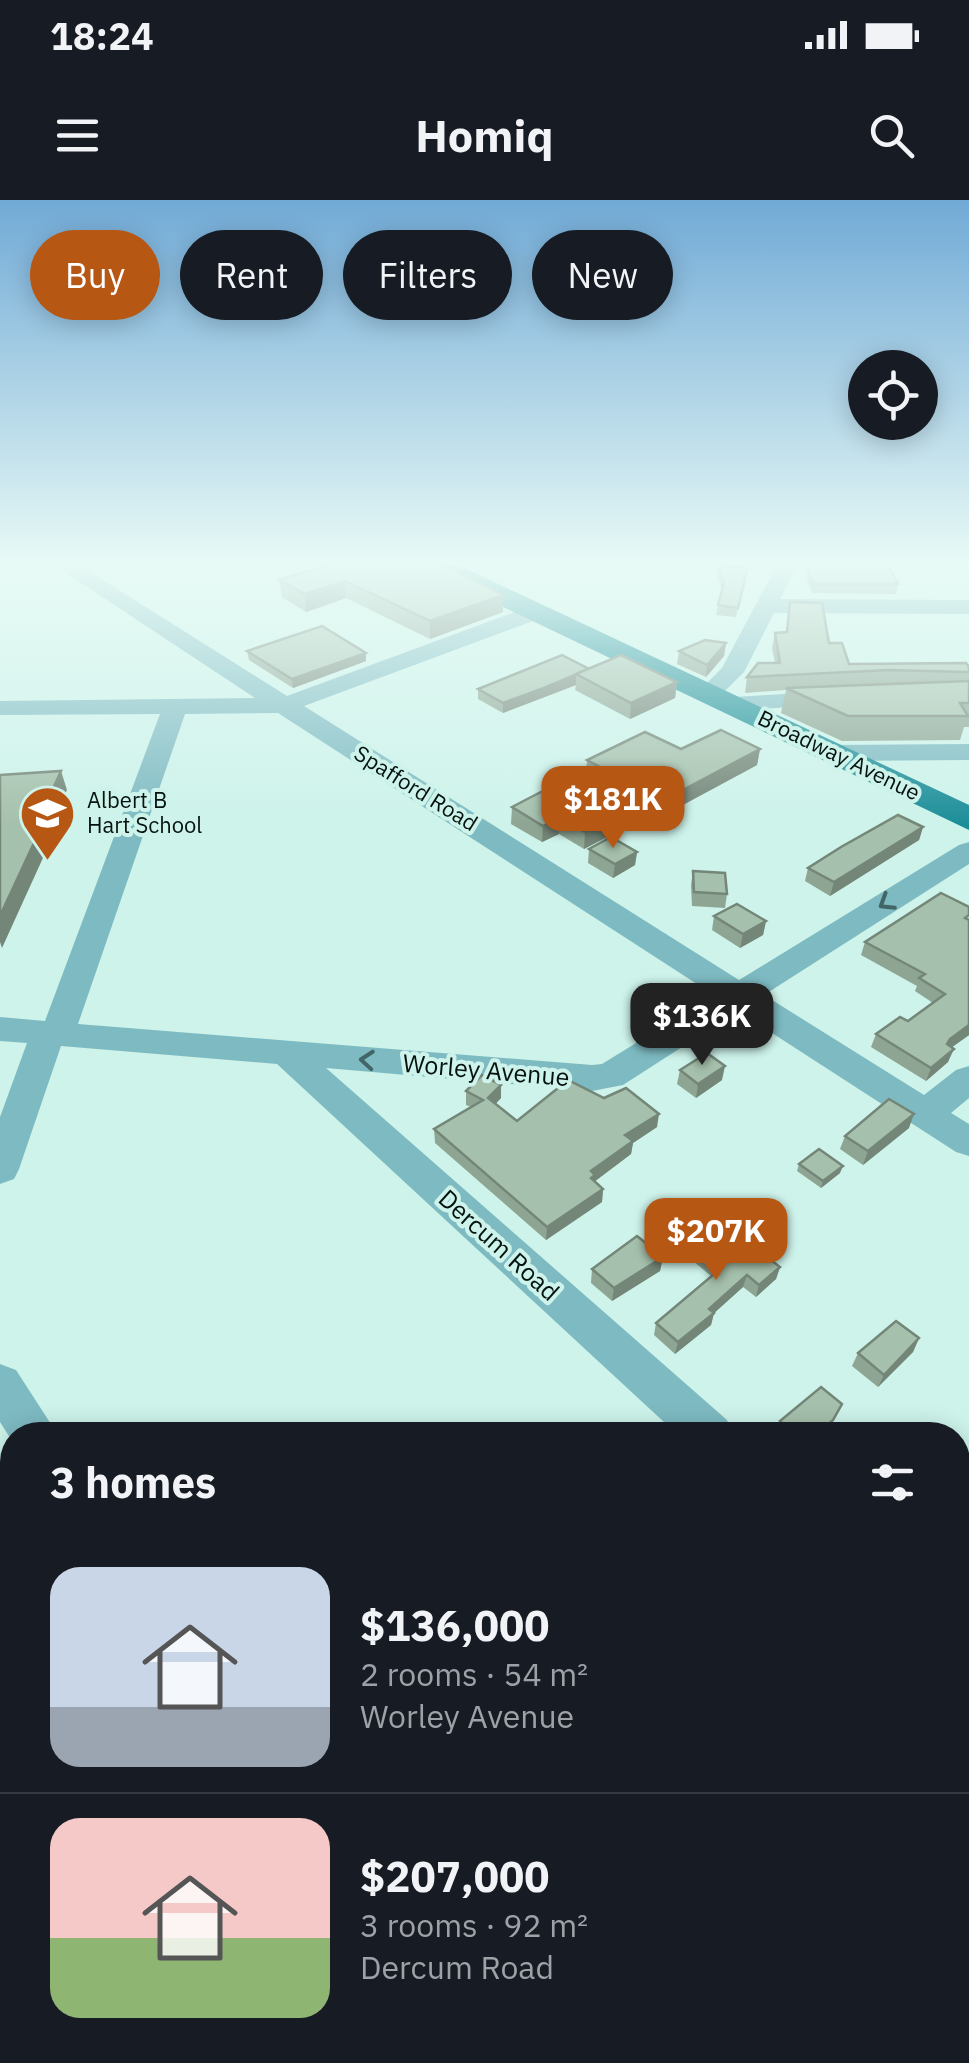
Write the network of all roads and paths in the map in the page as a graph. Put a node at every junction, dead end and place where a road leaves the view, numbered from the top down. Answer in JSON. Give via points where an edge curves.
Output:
{"nodes":[{"id":1,"x":201,"y":652,"type":"edge"},
{"id":2,"x":428,"y":652,"type":"edge"},
{"id":3,"x":622,"y":652,"type":"edge"},
{"id":4,"x":743,"y":652,"type":"edge"},
{"id":5,"x":864,"y":696,"type":"edge"},
{"id":6,"x":722,"y":698,"type":"junction"},
{"id":7,"x":285,"y":705,"type":"junction"},
{"id":8,"x":176,"y":706,"type":"junction"},
{"id":9,"x":0,"y":708,"type":"edge"},
{"id":10,"x":969,"y":752,"type":"edge"},
{"id":11,"x":832,"y":753,"type":"junction"},
{"id":12,"x":969,"y":818,"type":"edge"},
{"id":13,"x":969,"y":852,"type":"edge"},
{"id":14,"x":738,"y":994,"type":"junction"},
{"id":15,"x":0,"y":1029,"type":"edge"},
{"id":16,"x":52,"y":1034,"type":"junction"},
{"id":17,"x":288,"y":1054,"type":"junction"},
{"id":18,"x":969,"y":1079,"type":"edge"},
{"id":19,"x":925,"y":1114,"type":"junction"},
{"id":20,"x":969,"y":1142,"type":"edge"},
{"id":21,"x":0,"y":1169,"type":"edge"},
{"id":22,"x":0,"y":1384,"type":"edge"},
{"id":23,"x":26,"y":1422,"type":"edge"},
{"id":24,"x":697,"y":1422,"type":"edge"}],
"edges":[{"from":1,"to":7,"type":"street","name":"Spafford Road"},
{"from":2,"to":7,"type":"street"},
{"from":3,"to":6,"type":"main road","name":"Broadway Avenue"},
{"from":4,"to":6,"type":"street"},
{"from":5,"to":6,"type":"street"},
{"from":6,"to":11,"type":"main road","name":"Broadway Avenue"},
{"from":7,"to":8,"type":"street"},
{"from":7,"to":14,"type":"street","name":"Spafford Road"},
{"from":8,"to":9,"type":"street"},
{"from":8,"to":16,"type":"street"},
{"from":10,"to":11,"type":"street"},
{"from":11,"to":12,"type":"main road","name":"Broadway Avenue"},
{"from":13,"to":14,"type":"street","name":"Worley Avenue","one_way":true},
{"from":14,"to":17,"type":"street","name":"Worley Avenue","one_way":true,"via":[[610,1076]]},
{"from":14,"to":19,"type":"street","name":"Spafford Road"},
{"from":15,"to":16,"type":"street","name":"Worley Avenue"},
{"from":16,"to":17,"type":"street","name":"Worley Avenue"},
{"from":16,"to":21,"type":"street"},
{"from":17,"to":24,"type":"street","name":"Dercum Road"},
{"from":18,"to":19,"type":"street"},
{"from":19,"to":20,"type":"street","name":"Spafford Road"},
{"from":22,"to":23,"type":"street"}]}
